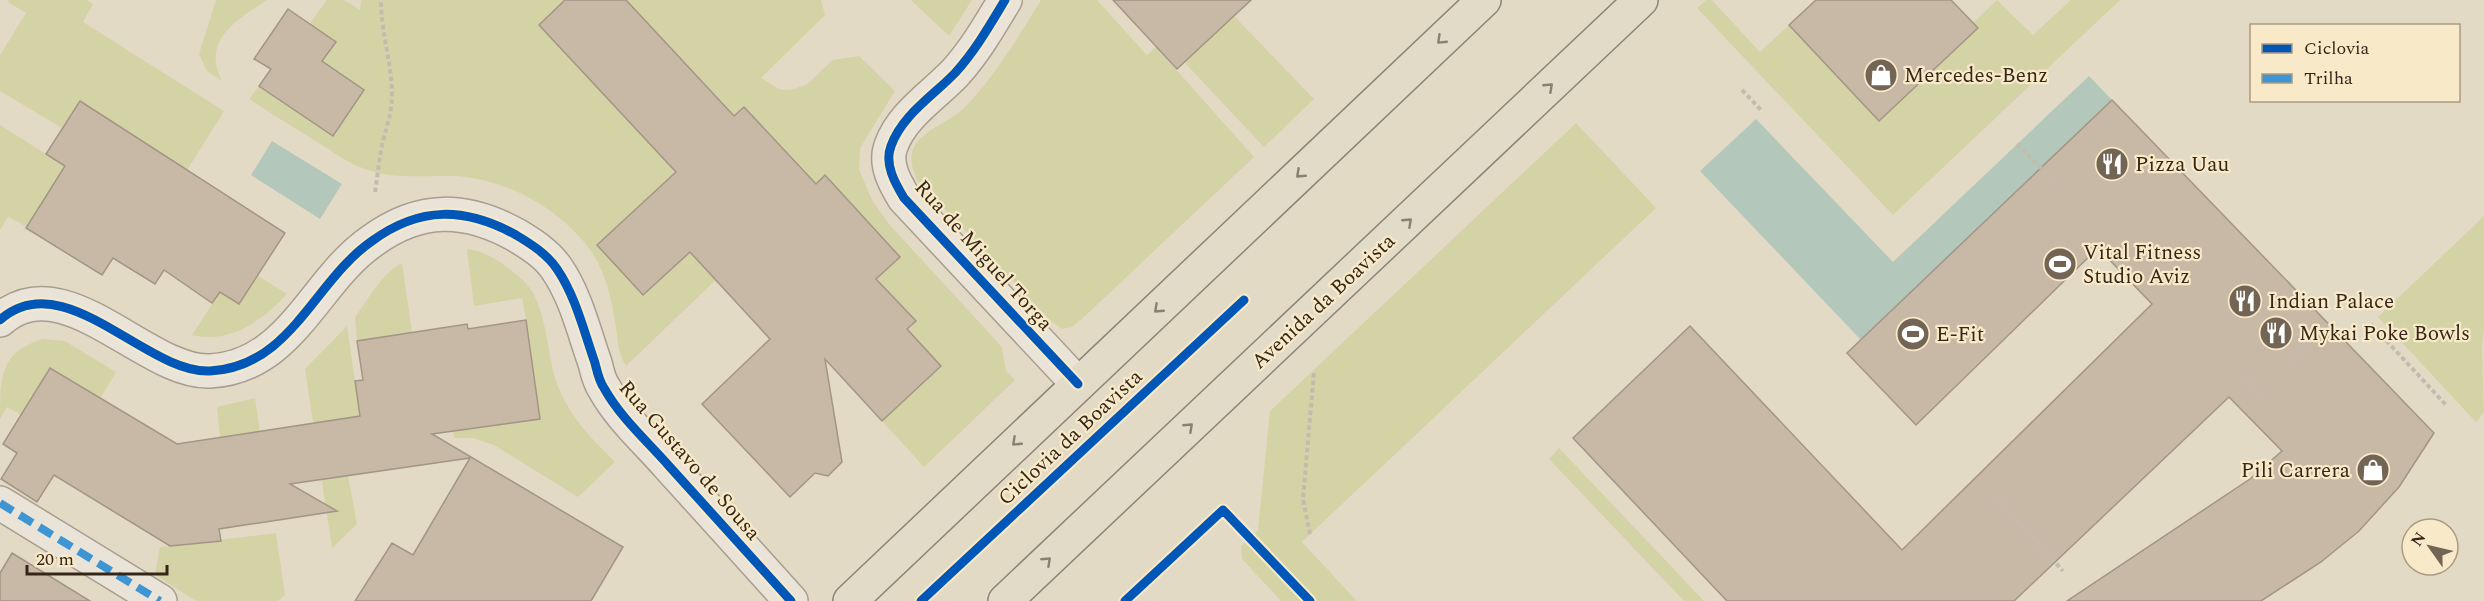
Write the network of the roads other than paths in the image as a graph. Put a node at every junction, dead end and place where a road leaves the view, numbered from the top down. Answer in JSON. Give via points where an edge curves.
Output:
{"nodes":[{"id":1,"x":1005,"y":0,"type":"edge"},
{"id":2,"x":1484,"y":0,"type":"edge"},
{"id":3,"x":1641,"y":0,"type":"edge"},
{"id":4,"x":0,"y":320,"type":"edge"},
{"id":5,"x":1078,"y":384,"type":"junction"},
{"id":6,"x":0,"y":503,"type":"edge"},
{"id":7,"x":160,"y":601,"type":"edge"},
{"id":8,"x":791,"y":601,"type":"edge"},
{"id":9,"x":850,"y":601,"type":"edge"},
{"id":10,"x":1005,"y":601,"type":"edge"}],
"edges":[{"from":1,"to":5,"type":"street","name":"Rua de Miguel Torga","via":[[955,73],[901,125],[890,148],[891,175],[904,198]]},
{"from":2,"to":5,"type":"main road","one_way":true},
{"from":10,"to":3,"type":"main road","name":"Avenida da Boavista","one_way":true},
{"from":4,"to":8,"type":"street","name":"Rua Gustavo de Sousa","via":[[25,305],[55,303],[196,372],[217,371],[252,360],[286,335],[353,256],[411,218],[436,214],[470,216],[501,227],[534,245],[557,267],[573,299],[603,388]]},
{"from":5,"to":9,"type":"main road","one_way":true},
{"from":6,"to":7,"type":"street"}]}
